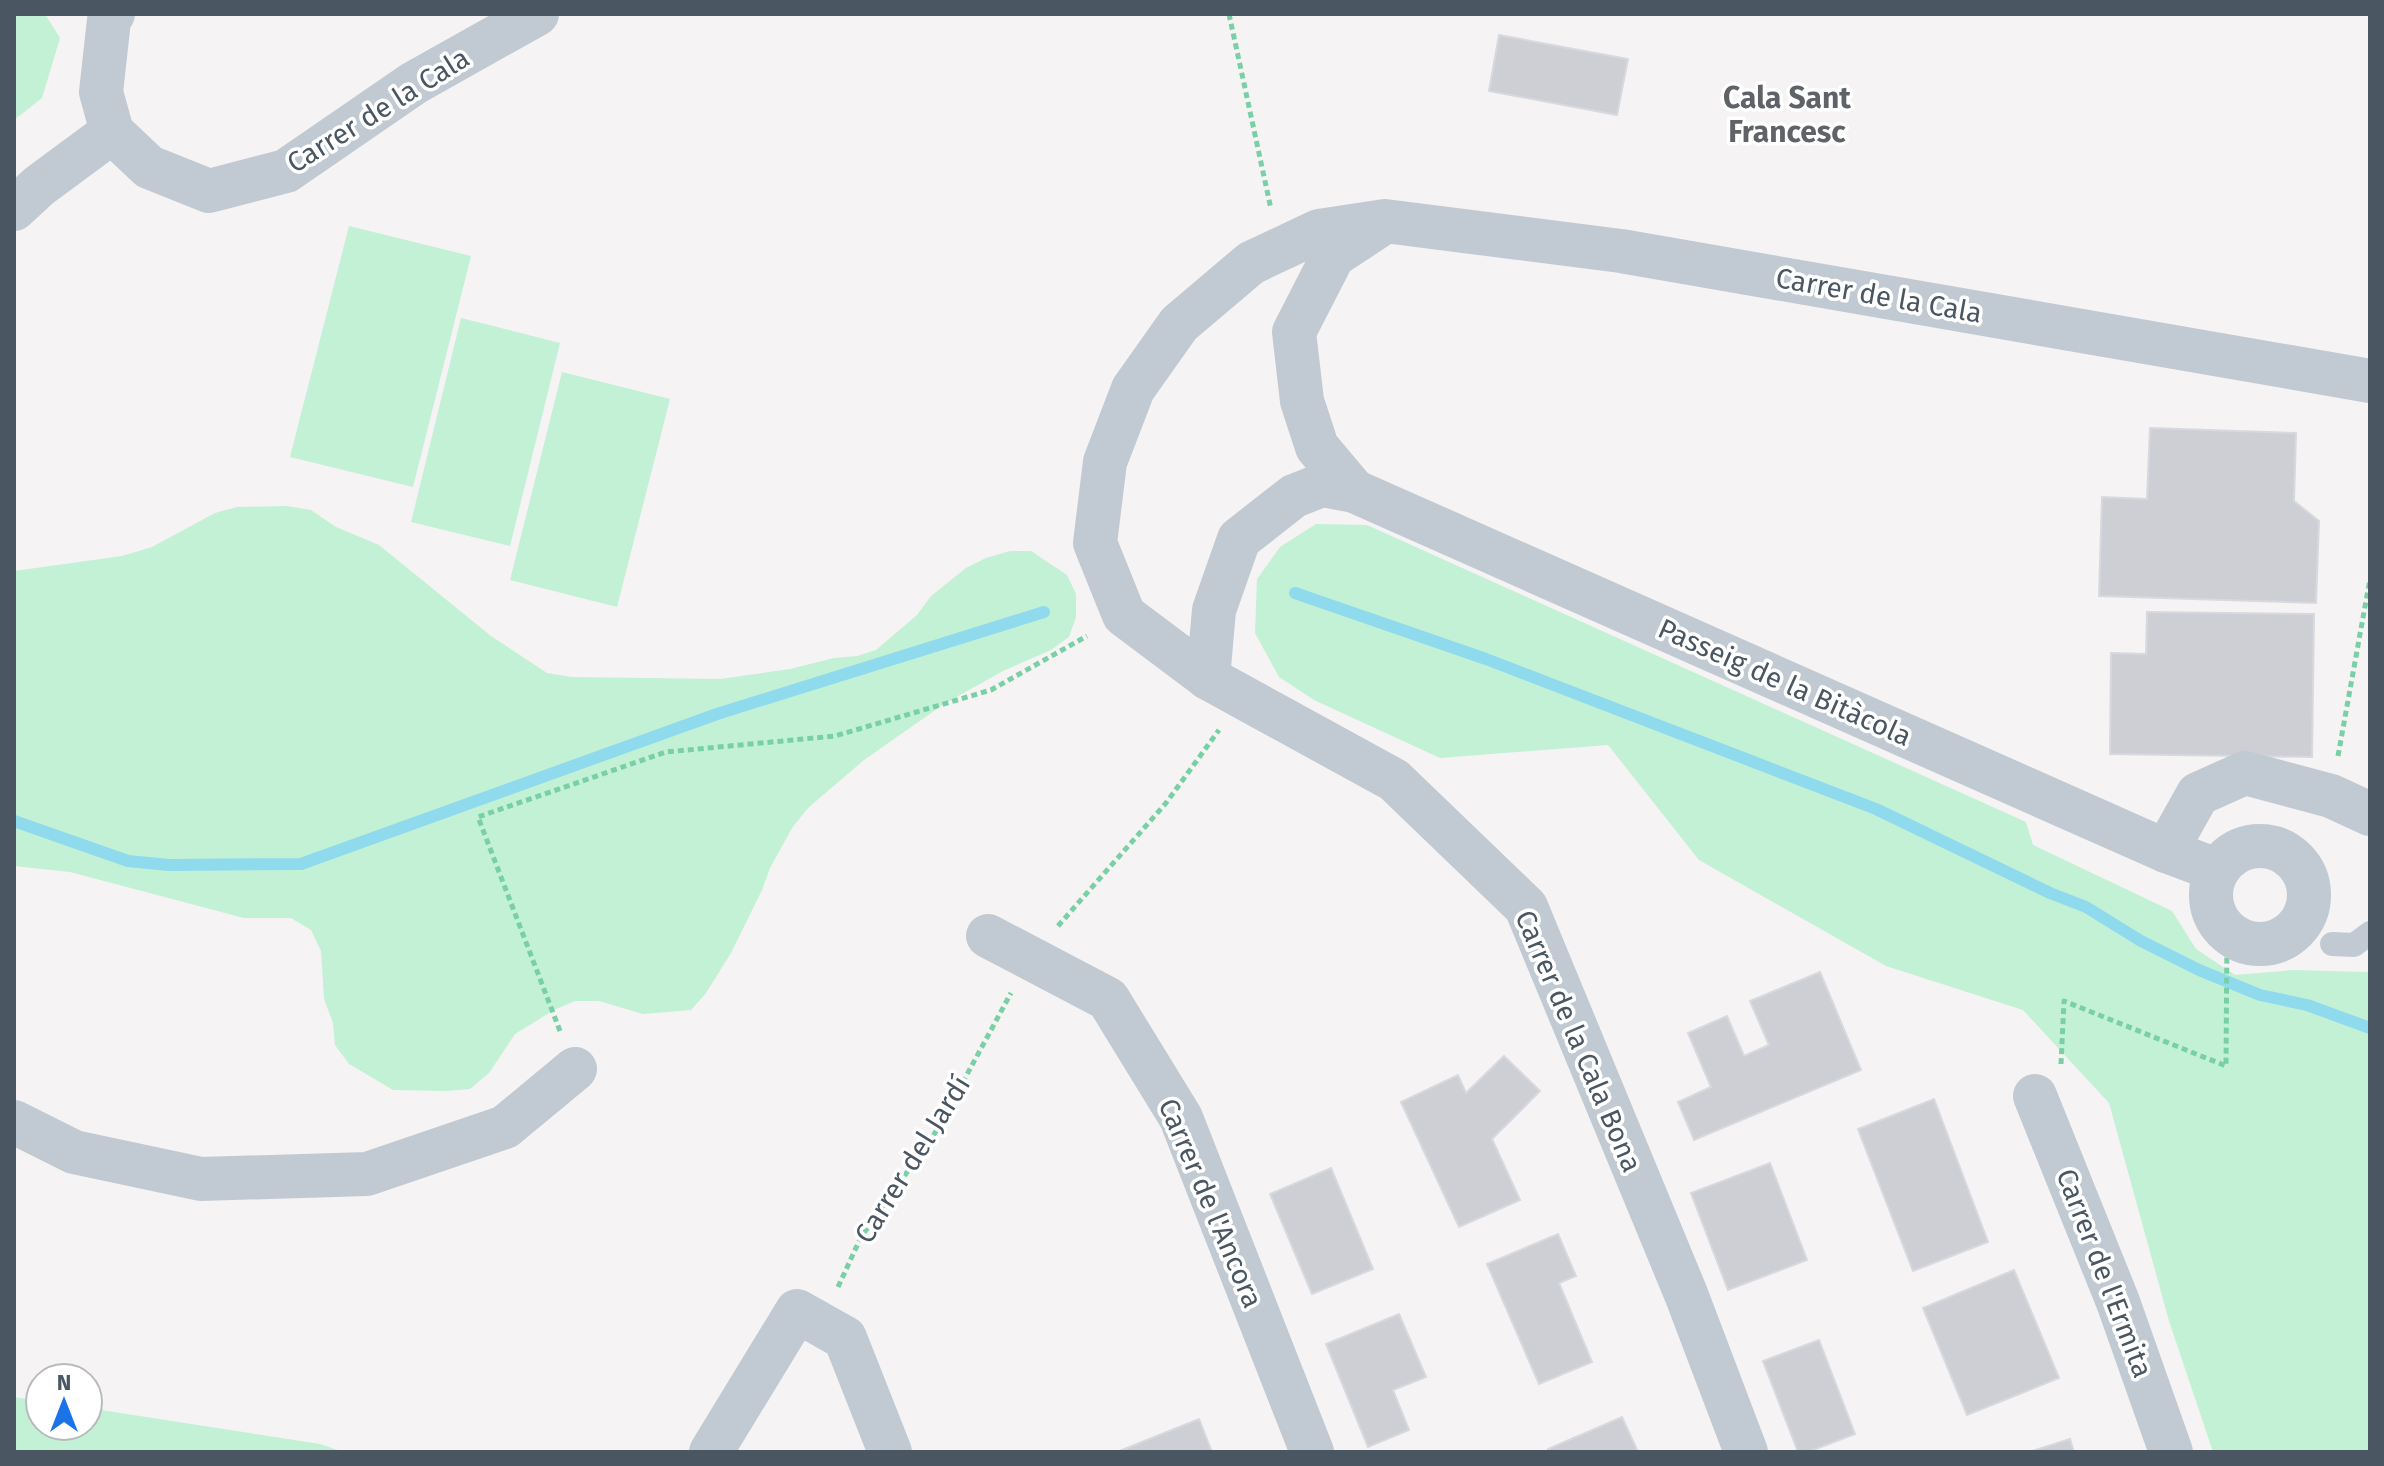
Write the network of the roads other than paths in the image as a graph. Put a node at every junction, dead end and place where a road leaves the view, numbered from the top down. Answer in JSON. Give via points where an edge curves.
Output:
{"nodes":[{"id":1,"x":113,"y":14,"type":"edge"},
{"id":2,"x":537,"y":14,"type":"edge"},
{"id":3,"x":112,"y":132,"type":"junction"},
{"id":4,"x":14,"y":209,"type":"edge"},
{"id":5,"x":1385,"y":221,"type":"junction"},
{"id":6,"x":2370,"y":381,"type":"edge"},
{"id":7,"x":1354,"y":491,"type":"junction"},
{"id":8,"x":1124,"y":615,"type":"joint"},
{"id":9,"x":1208,"y":678,"type":"junction"},
{"id":10,"x":2370,"y":814,"type":"edge"},
{"id":11,"x":2166,"y":851,"type":"junction"},
{"id":12,"x":2217,"y":870,"type":"junction"},
{"id":13,"x":2370,"y":933,"type":"edge"},
{"id":14,"x":988,"y":936,"type":"dead end"},
{"id":15,"x":2332,"y":944,"type":"dead end"},
{"id":16,"x":575,"y":1069,"type":"dead end"},
{"id":17,"x":2048,"y":1086,"type":"road end"},
{"id":18,"x":14,"y":1122,"type":"edge"},
{"id":19,"x":711,"y":1452,"type":"edge"},
{"id":20,"x":890,"y":1452,"type":"edge"},
{"id":21,"x":1312,"y":1452,"type":"edge"},
{"id":22,"x":1746,"y":1452,"type":"edge"},
{"id":23,"x":2171,"y":1452,"type":"edge"}],
"edges":[{"from":1,"to":3,"type":"street","via":[[101,92]]},
{"from":2,"to":3,"type":"street","name":"Carrer de la Cala","via":[[414,83],[286,171],[209,191],[149,167]]},
{"from":3,"to":4,"type":"street"},
{"from":5,"to":6,"type":"street","name":"Carrer de la Cala","via":[[1636,253]]},
{"from":5,"to":7,"type":"street","via":[[1333,256],[1294,332],[1302,401],[1317,447]]},
{"from":5,"to":8,"type":"street","name":"Carrer de la Cala","via":[[1319,231],[1251,263],[1179,324],[1133,389],[1105,462],[1095,543]]},
{"from":7,"to":9,"type":"street","via":[[1322,485],[1294,496],[1239,539],[1214,610]]},
{"from":7,"to":11,"type":"street","name":"Passeig de la Bitàcola"},
{"from":8,"to":9,"type":"street","name":"Carrer de la Cala Bona"},
{"from":9,"to":22,"type":"street","name":"Carrer de la Cala Bona","via":[[1394,780],[1526,907]]},
{"from":10,"to":11,"type":"street","via":[[2331,796],[2245,773],[2198,794]]},
{"from":11,"to":12,"type":"street","name":"Passeig de la Bitàcola"},
{"from":12,"to":12,"type":"street","via":[[2211,892],[2214,913],[2227,931],[2246,942],[2268,943],[2289,935],[2304,919],[2310,898],[2306,876],[2293,858],[2274,847],[2252,846],[2232,854]]},
{"from":13,"to":15,"type":"lane","via":[[2354,945]]},
{"from":14,"to":21,"type":"street","name":"Carrer de l'Ancora","via":[[1108,999],[1181,1118]]},
{"from":16,"to":18,"type":"street","via":[[505,1127],[367,1174],[201,1179],[74,1152]]},
{"from":17,"to":23,"type":"street","name":"Carrer de l'Ermita"},
{"from":19,"to":20,"type":"street","via":[[797,1311],[845,1338]]}]}
